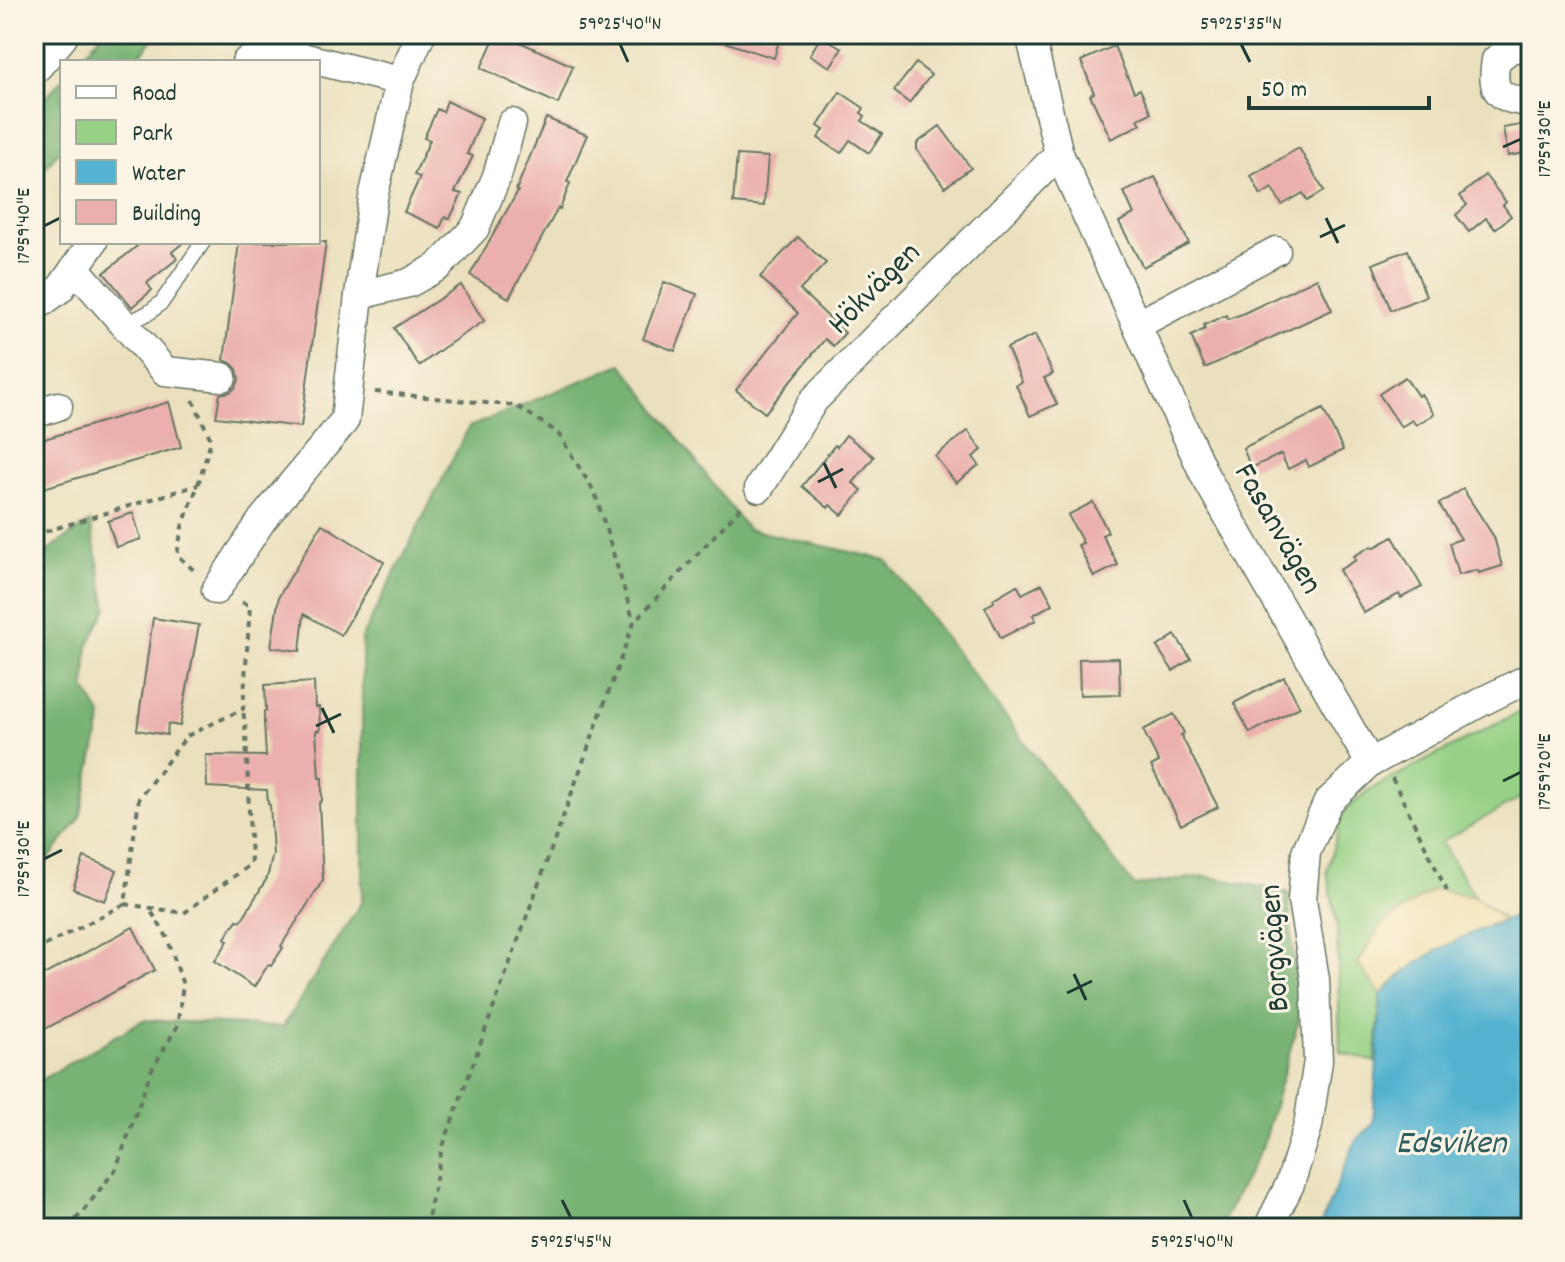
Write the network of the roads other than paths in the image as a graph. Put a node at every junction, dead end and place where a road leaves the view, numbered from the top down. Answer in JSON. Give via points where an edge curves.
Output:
{"nodes":[{"id":1,"x":58,"y":34,"type":"edge"},
{"id":2,"x":421,"y":34,"type":"edge"},
{"id":3,"x":1030,"y":34,"type":"edge"},
{"id":4,"x":1531,"y":45,"type":"edge"},
{"id":5,"x":263,"y":60,"type":"edge"},
{"id":6,"x":314,"y":60,"type":"edge"},
{"id":7,"x":320,"y":61,"type":"edge"},
{"id":8,"x":34,"y":62,"type":"edge"},
{"id":9,"x":400,"y":81,"type":"junction"},
{"id":10,"x":1531,"y":102,"type":"edge"},
{"id":11,"x":512,"y":123,"type":"dead end"},
{"id":12,"x":1059,"y":154,"type":"junction"},
{"id":13,"x":92,"y":244,"type":"edge"},
{"id":14,"x":202,"y":244,"type":"edge"},
{"id":15,"x":1276,"y":251,"type":"dead end"},
{"id":16,"x":75,"y":268,"type":"junction"},
{"id":17,"x":359,"y":295,"type":"junction"},
{"id":18,"x":34,"y":308,"type":"edge"},
{"id":19,"x":125,"y":325,"type":"junction"},
{"id":20,"x":1137,"y":325,"type":"junction"},
{"id":21,"x":222,"y":377,"type":"dead end"},
{"id":22,"x":759,"y":488,"type":"road end"},
{"id":23,"x":216,"y":590,"type":"road end"},
{"id":24,"x":1531,"y":677,"type":"edge"},
{"id":25,"x":1376,"y":760,"type":"junction"},
{"id":26,"x":1268,"y":1228,"type":"edge"}],
"edges":[{"from":1,"to":8,"type":"main road"},
{"from":2,"to":9,"type":"street"},
{"from":3,"to":12,"type":"street","name":"Fasanvägen"},
{"from":4,"to":10,"type":"street","via":[[1510,49],[1496,60],[1493,77],[1508,100]]},
{"from":5,"to":6,"type":"street"},
{"from":7,"to":9,"type":"street"},
{"from":9,"to":17,"type":"street","via":[[373,198]]},
{"from":11,"to":17,"type":"street","via":[[475,228],[439,266],[409,283]]},
{"from":12,"to":20,"type":"street","name":"Fasanvägen"},
{"from":12,"to":22,"type":"street","name":"Hökvägen","via":[[814,400]]},
{"from":13,"to":16,"type":"street"},
{"from":14,"to":19,"type":"lane","via":[[162,302]]},
{"from":15,"to":20,"type":"street"},
{"from":16,"to":18,"type":"street","via":[[60,289]]},
{"from":16,"to":19,"type":"street"},
{"from":17,"to":23,"type":"street","via":[[345,420],[262,520]]},
{"from":19,"to":21,"type":"street","via":[[165,371]]},
{"from":20,"to":25,"type":"street","name":"Fasanvägen","via":[[1205,476]]},
{"from":24,"to":25,"type":"street","name":"Borgvägen"},
{"from":25,"to":26,"type":"street","name":"Borgvägen","via":[[1328,802],[1306,852],[1302,900],[1315,979],[1318,1061],[1308,1126],[1290,1184]]}]}
